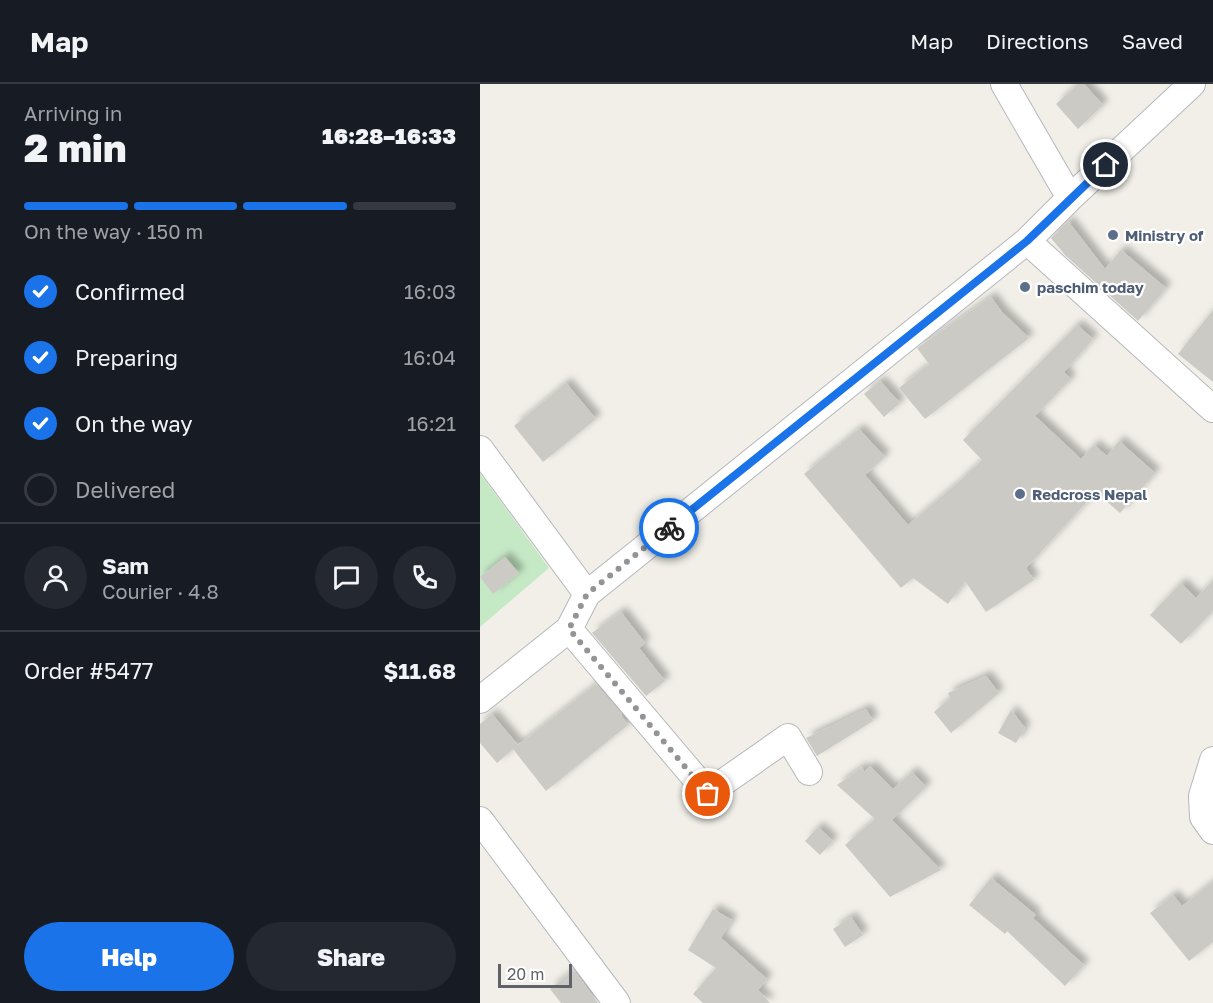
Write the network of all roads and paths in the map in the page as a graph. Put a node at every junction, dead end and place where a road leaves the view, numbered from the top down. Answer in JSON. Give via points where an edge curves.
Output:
{"nodes":[{"id":1,"x":1004,"y":84,"type":"edge"},
{"id":2,"x":1192,"y":84,"type":"edge"},
{"id":3,"x":1071,"y":198,"type":"junction"},
{"id":4,"x":1027,"y":241,"type":"junction"},
{"id":5,"x":1213,"y":409,"type":"edge"},
{"id":6,"x":480,"y":449,"type":"edge"},
{"id":7,"x":587,"y":594,"type":"junction"},
{"id":8,"x":569,"y":629,"type":"junction"},
{"id":9,"x":480,"y":700,"type":"edge"},
{"id":10,"x":1213,"y":760,"type":"edge"},
{"id":11,"x":809,"y":772,"type":"dead end"},
{"id":12,"x":480,"y":820,"type":"edge"},
{"id":13,"x":1213,"y":831,"type":"edge"},
{"id":14,"x":617,"y":1003,"type":"edge"}],
"edges":[{"from":1,"to":3,"type":"street"},
{"from":2,"to":3,"type":"street"},
{"from":3,"to":4,"type":"street"},
{"from":4,"to":5,"type":"street"},
{"from":4,"to":7,"type":"street"},
{"from":6,"to":7,"type":"street"},
{"from":7,"to":8,"type":"street"},
{"from":8,"to":9,"type":"street"},
{"from":8,"to":11,"type":"street","via":[[708,794],[788,737]]},
{"from":10,"to":13,"type":"street","via":[[1202,796],[1203,817]]},
{"from":12,"to":14,"type":"street"}]}
